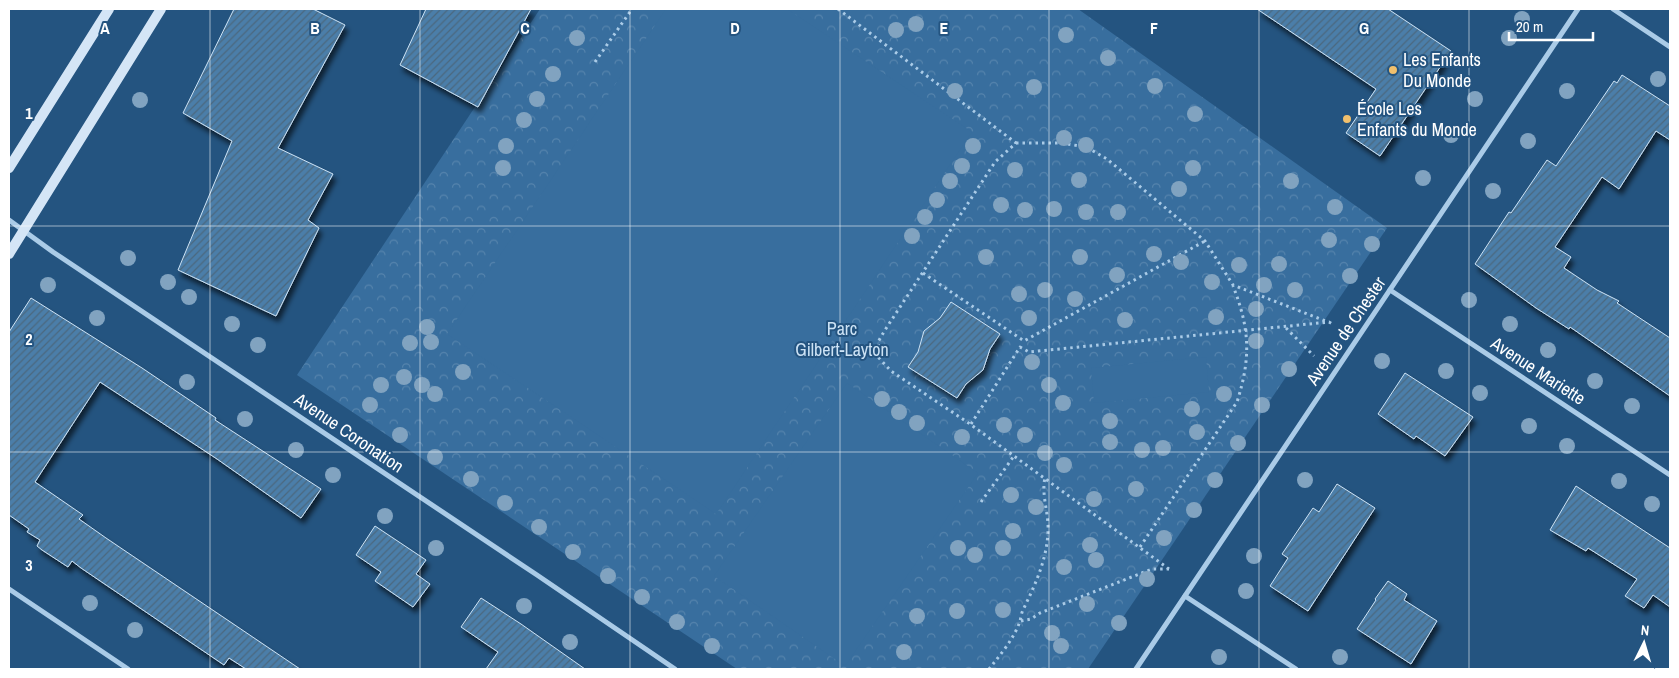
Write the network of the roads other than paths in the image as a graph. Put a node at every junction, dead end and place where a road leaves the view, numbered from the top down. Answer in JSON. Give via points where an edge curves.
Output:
{"nodes":[{"id":1,"x":108,"y":9,"type":"edge"},
{"id":2,"x":161,"y":9,"type":"edge"},
{"id":3,"x":1578,"y":9,"type":"edge"},
{"id":4,"x":1613,"y":9,"type":"edge"},
{"id":5,"x":1670,"y":47,"type":"edge"},
{"id":6,"x":9,"y":168,"type":"edge"},
{"id":7,"x":9,"y":220,"type":"edge"},
{"id":8,"x":23,"y":230,"type":"junction"},
{"id":9,"x":9,"y":254,"type":"edge"},
{"id":10,"x":1390,"y":290,"type":"junction"},
{"id":11,"x":1670,"y":475,"type":"edge"},
{"id":12,"x":9,"y":589,"type":"edge"},
{"id":13,"x":1186,"y":596,"type":"junction"},
{"id":14,"x":128,"y":669,"type":"edge"},
{"id":15,"x":675,"y":669,"type":"edge"},
{"id":16,"x":1136,"y":669,"type":"edge"},
{"id":17,"x":1296,"y":669,"type":"edge"}],
"edges":[{"from":1,"to":6,"type":"main road"},
{"from":2,"to":8,"type":"main road"},
{"from":3,"to":10,"type":"street","name":"Avenue de Chester"},
{"from":4,"to":5,"type":"street"},
{"from":7,"to":8,"type":"street","name":"Avenue Coronation"},
{"from":8,"to":9,"type":"main road"},
{"from":8,"to":15,"type":"street","name":"Avenue Coronation"},
{"from":10,"to":11,"type":"street","name":"Avenue Mariette"},
{"from":10,"to":13,"type":"street","name":"Avenue de Chester"},
{"from":12,"to":14,"type":"street"},
{"from":13,"to":16,"type":"street","name":"Avenue de Chester"},
{"from":13,"to":17,"type":"street"}]}
